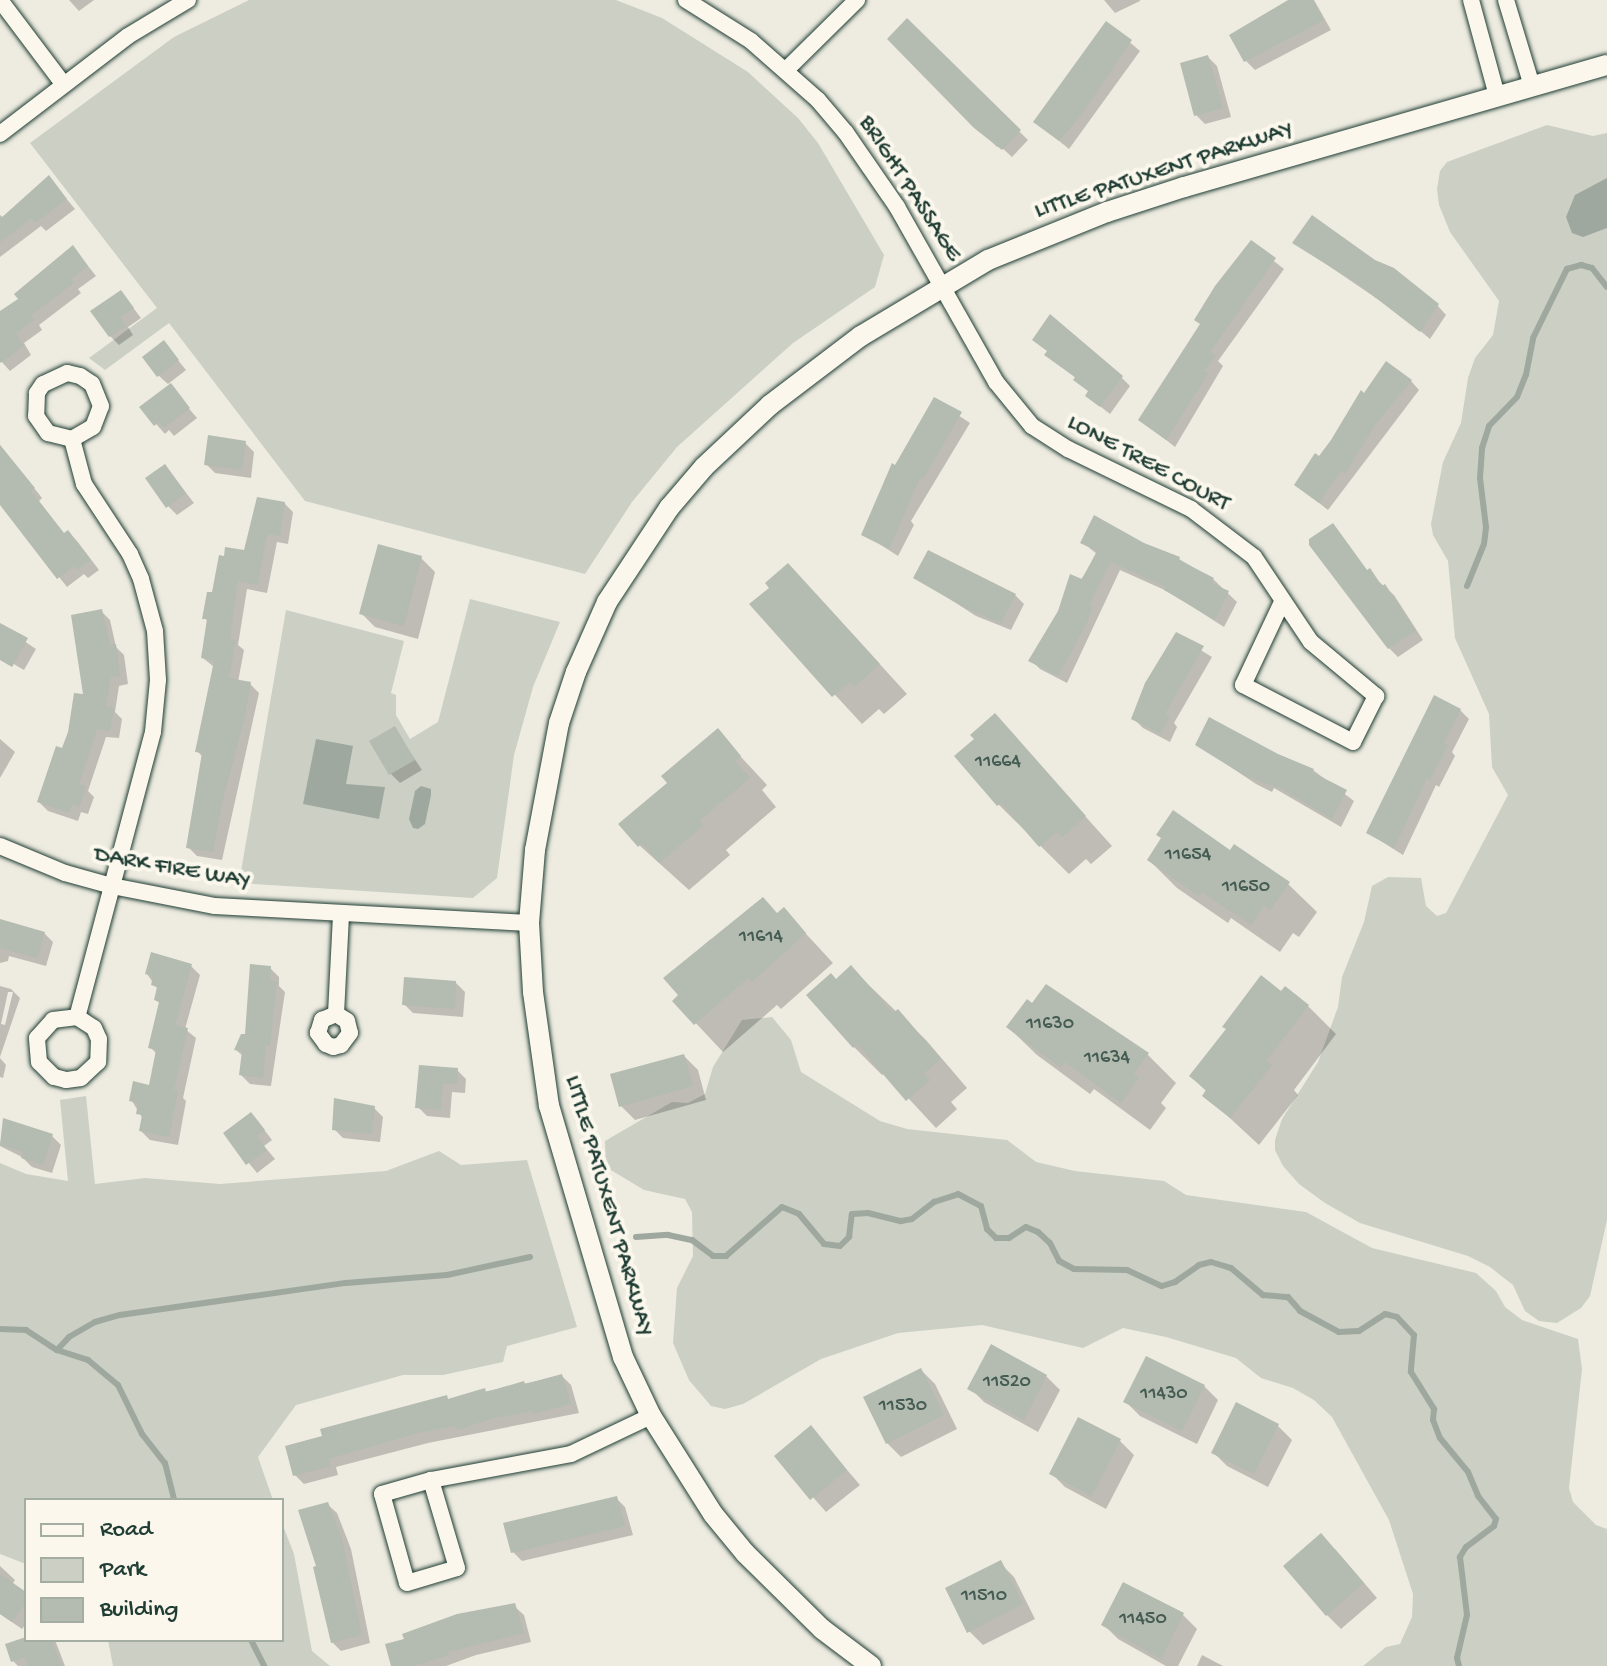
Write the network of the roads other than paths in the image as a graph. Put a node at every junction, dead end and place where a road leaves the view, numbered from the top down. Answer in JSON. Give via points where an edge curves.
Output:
{"nodes":[{"id":1,"x":0,"y":0,"type":"edge"},
{"id":2,"x":188,"y":0,"type":"edge"},
{"id":3,"x":686,"y":0,"type":"edge"},
{"id":4,"x":857,"y":0,"type":"edge"},
{"id":5,"x":1471,"y":0,"type":"edge"},
{"id":6,"x":1506,"y":0,"type":"edge"},
{"id":7,"x":1607,"y":65,"type":"edge"},
{"id":8,"x":786,"y":70,"type":"junction"},
{"id":9,"x":64,"y":85,"type":"junction"},
{"id":10,"x":1532,"y":86,"type":"junction"},
{"id":11,"x":1497,"y":96,"type":"junction"},
{"id":12,"x":0,"y":134,"type":"edge"},
{"id":13,"x":943,"y":285,"type":"junction"},
{"id":14,"x":72,"y":439,"type":"junction"},
{"id":15,"x":1282,"y":602,"type":"junction"},
{"id":16,"x":0,"y":846,"type":"edge"},
{"id":17,"x":112,"y":886,"type":"junction"},
{"id":18,"x":341,"y":915,"type":"junction"},
{"id":19,"x":529,"y":923,"type":"junction"},
{"id":20,"x":336,"y":1014,"type":"dead end"},
{"id":21,"x":77,"y":1017,"type":"junction"},
{"id":22,"x":651,"y":1416,"type":"junction"},
{"id":23,"x":431,"y":1480,"type":"junction"},
{"id":24,"x":871,"y":1666,"type":"edge"}],
"edges":[{"from":1,"to":9,"type":"street"},
{"from":2,"to":9,"type":"street","via":[[128,36]]},
{"from":3,"to":8,"type":"street","name":"BRIGHT PASSAGE"},
{"from":4,"to":8,"type":"street"},
{"from":5,"to":11,"type":"street"},
{"from":6,"to":10,"type":"street"},
{"from":7,"to":10,"type":"street","name":"LITTLE PATUXENT PARKWAY"},
{"from":8,"to":13,"type":"street","name":"BRIGHT PASSAGE","via":[[846,133]]},
{"from":9,"to":12,"type":"street"},
{"from":10,"to":11,"type":"street","name":"LITTLE PATUXENT PARKWAY"},
{"from":11,"to":13,"type":"street","name":"LITTLE PATUXENT PARKWAY","via":[[1107,212],[1002,254]]},
{"from":13,"to":15,"type":"street","name":"LONE TREE COURT","via":[[996,382],[1032,426],[1211,521],[1254,557]]},
{"from":13,"to":19,"type":"street","name":"LITTLE PATUXENT PARKWAY","via":[[861,336],[770,405],[704,467],[637,552],[607,602],[559,723],[535,850]]},
{"from":14,"to":14,"type":"street","via":[[58,438],[43,428],[35,406],[43,384],[67,373],[92,384],[101,406],[93,427]]},
{"from":14,"to":17,"type":"street","via":[[84,484],[115,527],[141,579],[155,631],[153,732]]},
{"from":15,"to":15,"type":"street","name":"LONE TREE COURT","via":[[1322,653],[1376,696],[1353,742],[1243,685]]},
{"from":16,"to":17,"type":"street","name":"DARK FIRE WAY"},
{"from":17,"to":18,"type":"street","name":"DARK FIRE WAY","via":[[215,906]]},
{"from":17,"to":21,"type":"street"},
{"from":18,"to":19,"type":"street","name":"DARK FIRE WAY"},
{"from":18,"to":20,"type":"street"},
{"from":19,"to":22,"type":"street","name":"LITTLE PATUXENT PARKWAY","via":[[549,1106],[623,1357]]},
{"from":21,"to":21,"type":"street","via":[[53,1020],[37,1038],[39,1062],[54,1077],[81,1078],[98,1062],[94,1028]]},
{"from":22,"to":23,"type":"street","via":[[561,1457]]},
{"from":22,"to":24,"type":"street","name":"LITTLE PATUXENT PARKWAY","via":[[713,1514],[745,1553],[822,1629]]},
{"from":23,"to":23,"type":"street","via":[[457,1568],[407,1583],[382,1494]]}]}
